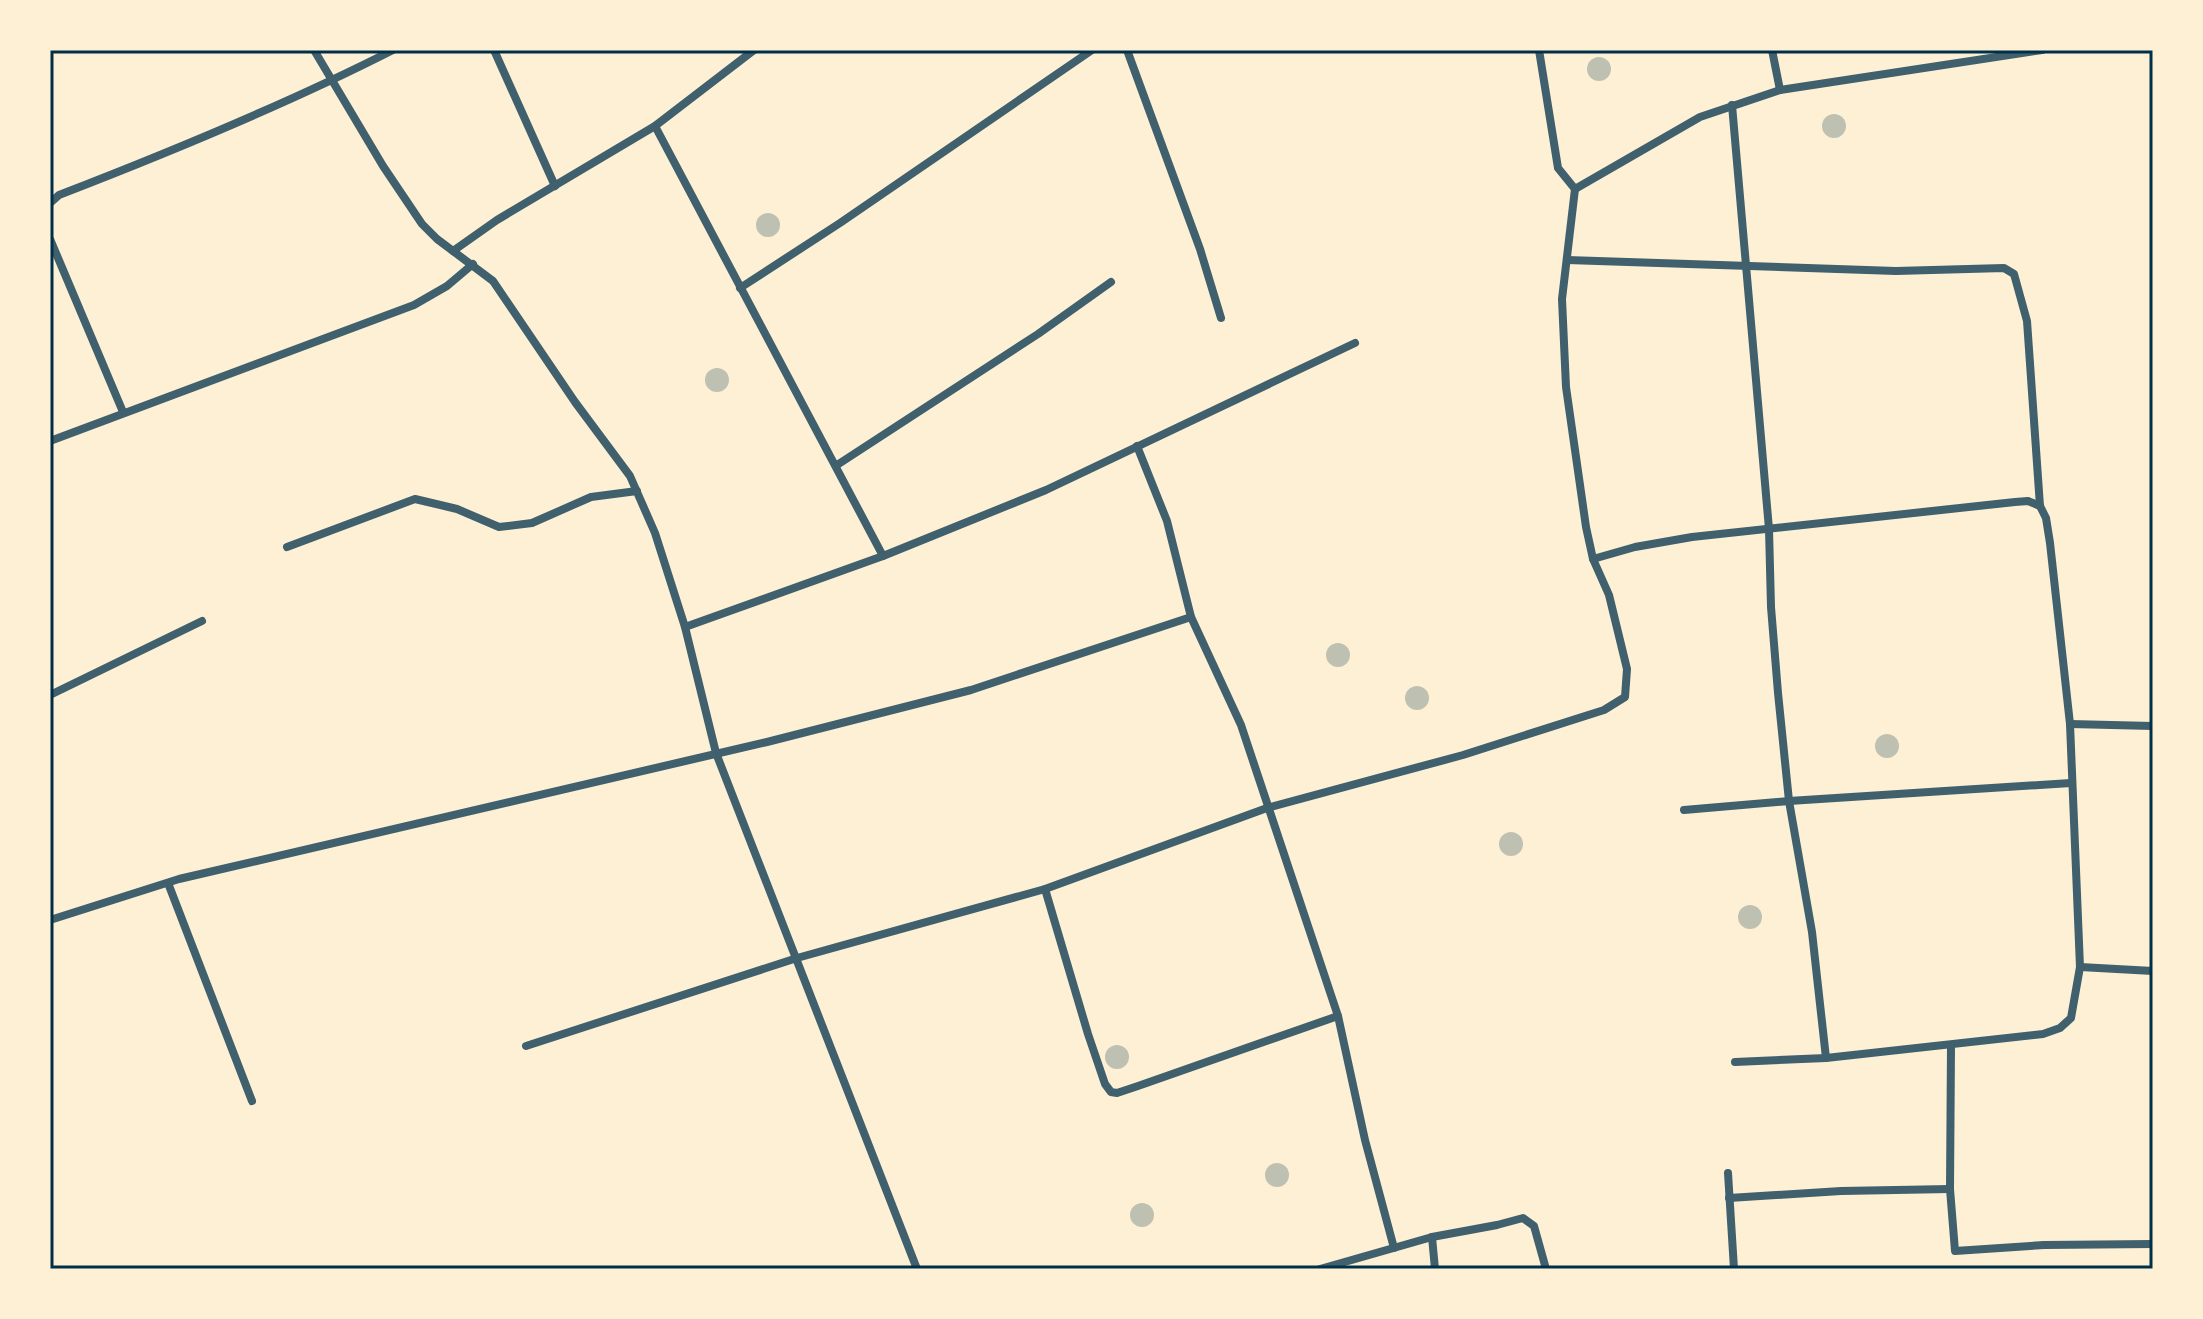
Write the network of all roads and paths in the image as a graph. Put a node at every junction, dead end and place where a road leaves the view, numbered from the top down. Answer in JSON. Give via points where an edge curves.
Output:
{"nodes":[{"id":1,"x":314,"y":50,"type":"edge"},
{"id":2,"x":393,"y":50,"type":"edge"},
{"id":3,"x":494,"y":50,"type":"edge"},
{"id":4,"x":754,"y":50,"type":"edge"},
{"id":5,"x":1092,"y":50,"type":"edge"},
{"id":6,"x":1127,"y":50,"type":"edge"},
{"id":7,"x":1539,"y":50,"type":"edge"},
{"id":8,"x":1772,"y":50,"type":"edge"},
{"id":9,"x":2042,"y":50,"type":"edge"},
{"id":10,"x":332,"y":81,"type":"junction"},
{"id":11,"x":1780,"y":90,"type":"junction"},
{"id":12,"x":1732,"y":105,"type":"junction"},
{"id":13,"x":655,"y":126,"type":"junction"},
{"id":14,"x":555,"y":186,"type":"junction"},
{"id":15,"x":1575,"y":189,"type":"junction"},
{"id":16,"x":50,"y":203,"type":"edge"},
{"id":17,"x":50,"y":239,"type":"edge"},
{"id":18,"x":453,"y":251,"type":"junction"},
{"id":19,"x":1567,"y":260,"type":"junction"},
{"id":20,"x":473,"y":264,"type":"junction"},
{"id":21,"x":1747,"y":264,"type":"junction"},
{"id":22,"x":1111,"y":282,"type":"dead end"},
{"id":23,"x":740,"y":288,"type":"junction"},
{"id":24,"x":1221,"y":318,"type":"dead end"},
{"id":25,"x":1355,"y":343,"type":"dead end"},
{"id":26,"x":123,"y":412,"type":"junction"},
{"id":27,"x":50,"y":441,"type":"edge"},
{"id":28,"x":1137,"y":446,"type":"junction"},
{"id":29,"x":837,"y":465,"type":"junction"},
{"id":30,"x":637,"y":491,"type":"junction"},
{"id":31,"x":2040,"y":506,"type":"junction"},
{"id":32,"x":1769,"y":529,"type":"junction"},
{"id":33,"x":287,"y":547,"type":"dead end"},
{"id":34,"x":883,"y":556,"type":"junction"},
{"id":35,"x":1593,"y":559,"type":"junction"},
{"id":36,"x":1191,"y":617,"type":"junction"},
{"id":37,"x":202,"y":621,"type":"dead end"},
{"id":38,"x":685,"y":627,"type":"junction"},
{"id":39,"x":50,"y":695,"type":"edge"},
{"id":40,"x":2070,"y":724,"type":"junction"},
{"id":41,"x":2153,"y":726,"type":"edge"},
{"id":42,"x":716,"y":753,"type":"junction"},
{"id":43,"x":2071,"y":783,"type":"junction"},
{"id":44,"x":1789,"y":801,"type":"junction"},
{"id":45,"x":1267,"y":808,"type":"junction"},
{"id":46,"x":1684,"y":810,"type":"dead end"},
{"id":47,"x":168,"y":883,"type":"junction"},
{"id":48,"x":1045,"y":889,"type":"junction"},
{"id":49,"x":50,"y":920,"type":"edge"},
{"id":50,"x":797,"y":958,"type":"junction"},
{"id":51,"x":2080,"y":967,"type":"junction"},
{"id":52,"x":2153,"y":971,"type":"edge"},
{"id":53,"x":1338,"y":1016,"type":"junction"},
{"id":54,"x":526,"y":1046,"type":"dead end"},
{"id":55,"x":1951,"y":1046,"type":"junction"},
{"id":56,"x":1826,"y":1058,"type":"junction"},
{"id":57,"x":1735,"y":1062,"type":"dead end"},
{"id":58,"x":252,"y":1101,"type":"dead end"},
{"id":59,"x":1728,"y":1173,"type":"dead end"},
{"id":60,"x":1950,"y":1189,"type":"junction"},
{"id":61,"x":1729,"y":1198,"type":"junction"},
{"id":62,"x":1432,"y":1237,"type":"junction"},
{"id":63,"x":2153,"y":1244,"type":"edge"},
{"id":64,"x":1394,"y":1248,"type":"junction"},
{"id":65,"x":917,"y":1269,"type":"edge"},
{"id":66,"x":1320,"y":1269,"type":"edge"},
{"id":67,"x":1435,"y":1269,"type":"edge"},
{"id":68,"x":1546,"y":1269,"type":"edge"},
{"id":69,"x":1734,"y":1269,"type":"edge"}],
"edges":[{"from":1,"to":10,"type":"street"},
{"from":2,"to":10,"type":"street"},
{"from":3,"to":14,"type":"street"},
{"from":4,"to":13,"type":"street"},
{"from":5,"to":23,"type":"street"},
{"from":6,"to":24,"type":"street"},
{"from":7,"to":15,"type":"street","via":[[1558,168]]},
{"from":8,"to":11,"type":"street"},
{"from":9,"to":11,"type":"street"},
{"from":10,"to":16,"type":"street"},
{"from":10,"to":18,"type":"street","via":[[422,224]]},
{"from":11,"to":12,"type":"street"},
{"from":12,"to":15,"type":"street","via":[[1700,117]]},
{"from":12,"to":21,"type":"street"},
{"from":13,"to":14,"type":"street"},
{"from":13,"to":23,"type":"street"},
{"from":14,"to":18,"type":"street"},
{"from":15,"to":19,"type":"street"},
{"from":17,"to":26,"type":"street"},
{"from":18,"to":20,"type":"street"},
{"from":19,"to":21,"type":"street"},
{"from":19,"to":35,"type":"street","via":[[1562,299],[1566,387]]},
{"from":20,"to":26,"type":"street","via":[[414,305]]},
{"from":20,"to":30,"type":"street","via":[[493,281]]},
{"from":21,"to":31,"type":"street","via":[[1896,271],[2004,268],[2014,274],[2027,321]]},
{"from":21,"to":32,"type":"street"},
{"from":22,"to":29,"type":"street"},
{"from":23,"to":29,"type":"street"},
{"from":25,"to":28,"type":"street"},
{"from":26,"to":27,"type":"street"},
{"from":28,"to":34,"type":"street","via":[[1046,490]]},
{"from":28,"to":36,"type":"street","via":[[1167,521]]},
{"from":29,"to":34,"type":"street"},
{"from":30,"to":33,"type":"street","via":[[591,497],[532,523],[499,527],[415,499]]},
{"from":30,"to":38,"type":"street"},
{"from":31,"to":32,"type":"street","via":[[2015,502]]},
{"from":31,"to":40,"type":"street","via":[[2050,543]]},
{"from":32,"to":35,"type":"street","via":[[1692,537]]},
{"from":32,"to":44,"type":"street"},
{"from":34,"to":38,"type":"street"},
{"from":35,"to":45,"type":"street","via":[[1609,595],[1627,669],[1625,697],[1617,704],[1463,755]]},
{"from":36,"to":42,"type":"street","via":[[971,690]]},
{"from":36,"to":45,"type":"street","via":[[1241,725]]},
{"from":37,"to":39,"type":"street"},
{"from":38,"to":42,"type":"street"},
{"from":40,"to":41,"type":"street"},
{"from":40,"to":43,"type":"street"},
{"from":42,"to":47,"type":"street"},
{"from":42,"to":50,"type":"street"},
{"from":43,"to":44,"type":"street"},
{"from":43,"to":51,"type":"street"},
{"from":44,"to":46,"type":"street"},
{"from":44,"to":56,"type":"street","via":[[1812,932]]},
{"from":45,"to":48,"type":"street"},
{"from":45,"to":53,"type":"street"},
{"from":47,"to":49,"type":"street"},
{"from":47,"to":58,"type":"street"},
{"from":48,"to":50,"type":"street"},
{"from":48,"to":53,"type":"street","via":[[1111,1092]]},
{"from":50,"to":54,"type":"street"},
{"from":50,"to":65,"type":"street"},
{"from":51,"to":52,"type":"street"},
{"from":51,"to":55,"type":"street","via":[[2071,1018],[2060,1028]]},
{"from":53,"to":64,"type":"street"},
{"from":55,"to":56,"type":"street"},
{"from":55,"to":60,"type":"street"},
{"from":56,"to":57,"type":"street"},
{"from":59,"to":61,"type":"street"},
{"from":60,"to":61,"type":"street"},
{"from":60,"to":63,"type":"street","via":[[1955,1251]]},
{"from":61,"to":69,"type":"street"},
{"from":62,"to":64,"type":"street"},
{"from":62,"to":67,"type":"street"},
{"from":62,"to":68,"type":"street","via":[[1523,1218],[1534,1226]]},
{"from":64,"to":66,"type":"street"}]}
